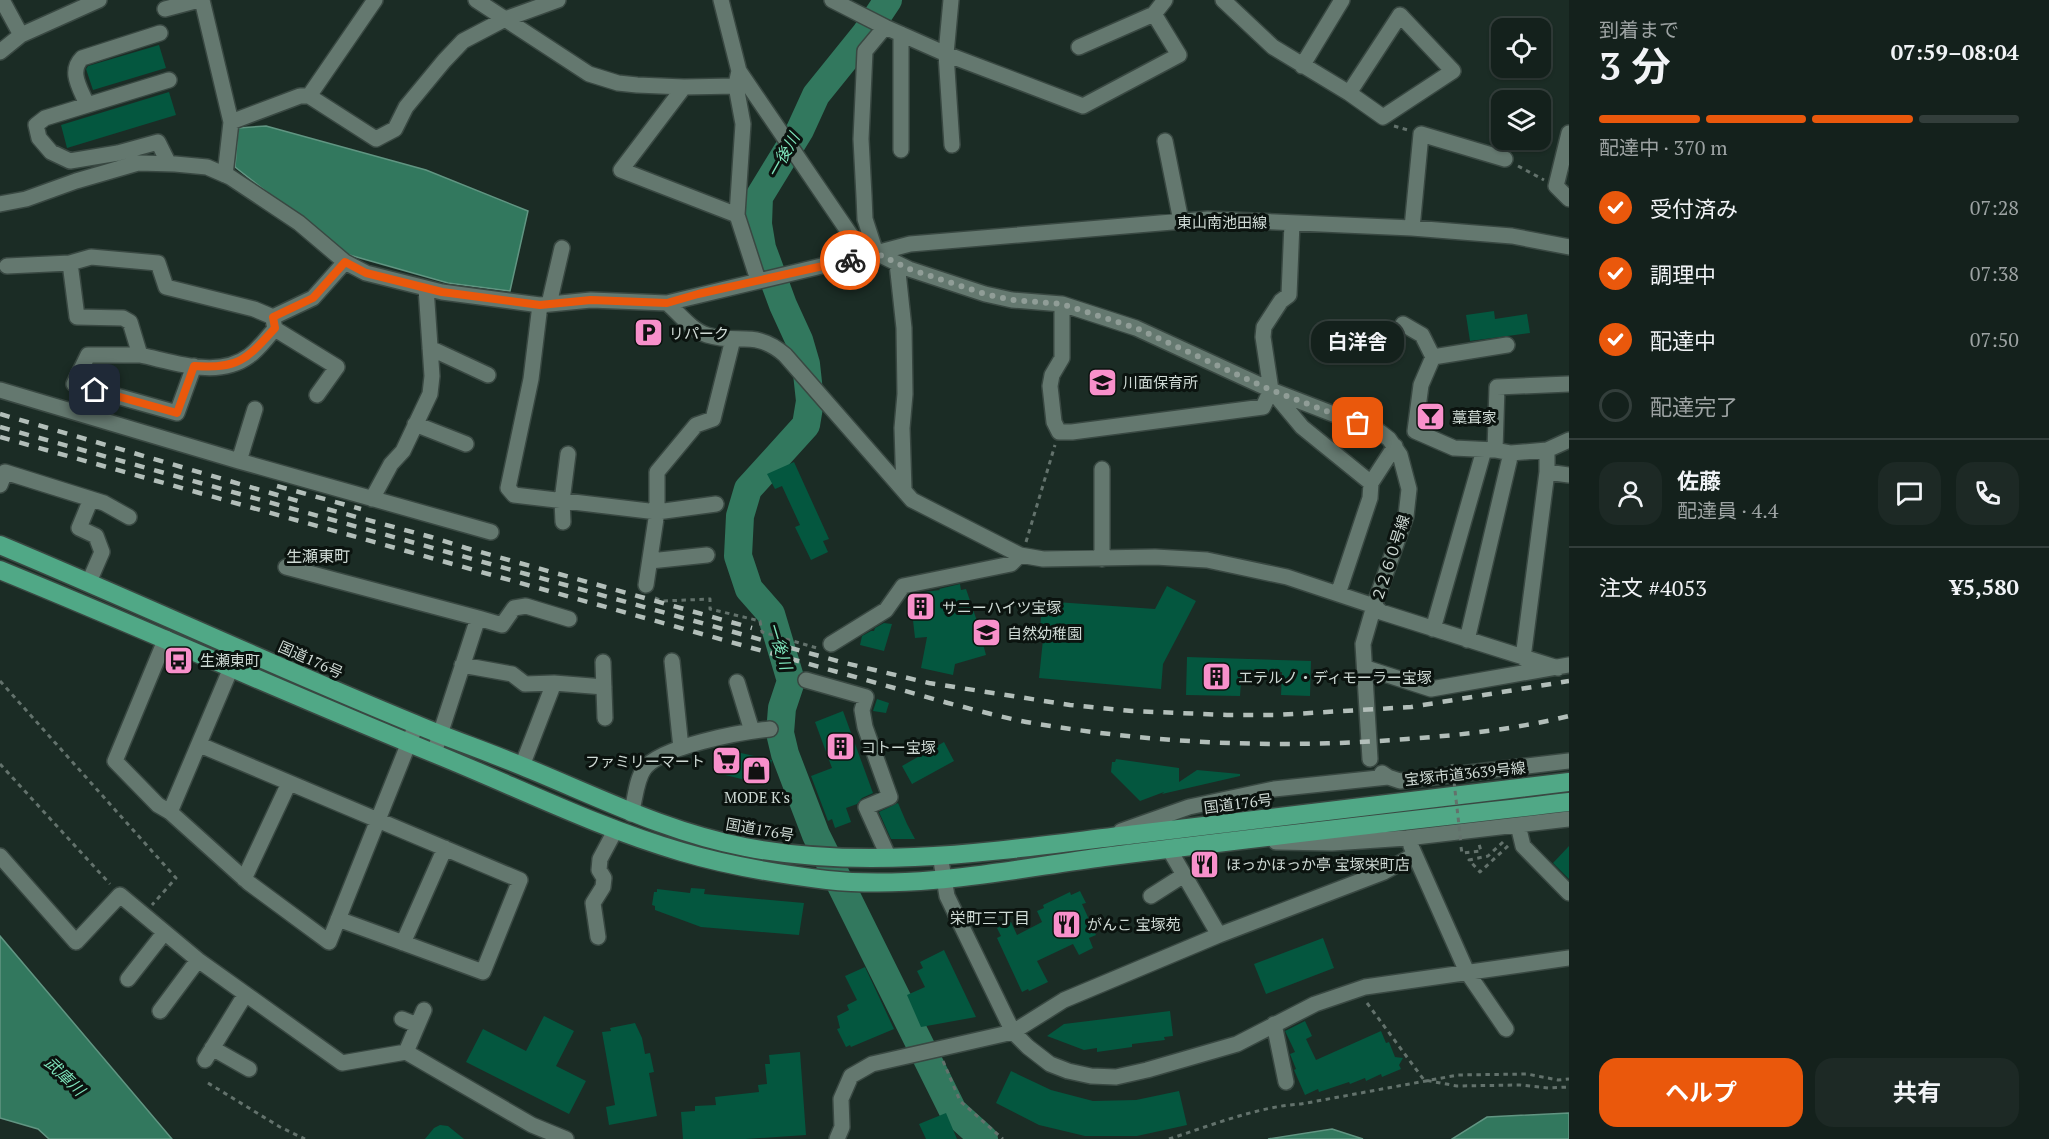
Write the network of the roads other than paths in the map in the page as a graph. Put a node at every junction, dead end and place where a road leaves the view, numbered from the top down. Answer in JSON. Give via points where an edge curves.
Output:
{"nodes":[{"id":1,"x":3,"y":0,"type":"edge"},
{"id":2,"x":99,"y":0,"type":"edge"},
{"id":3,"x":201,"y":0,"type":"edge"},
{"id":4,"x":375,"y":0,"type":"edge"},
{"id":5,"x":476,"y":0,"type":"edge"},
{"id":6,"x":558,"y":0,"type":"edge"},
{"id":7,"x":721,"y":0,"type":"edge"},
{"id":8,"x":832,"y":0,"type":"edge"},
{"id":9,"x":951,"y":0,"type":"edge"},
{"id":10,"x":1165,"y":0,"type":"edge"},
{"id":11,"x":1223,"y":0,"type":"edge"},
{"id":12,"x":1342,"y":0,"type":"edge"},
{"id":13,"x":165,"y":9,"type":"dead end"},
{"id":14,"x":1154,"y":14,"type":"junction"},
{"id":15,"x":505,"y":19,"type":"junction"},
{"id":16,"x":884,"y":26,"type":"junction"},
{"id":17,"x":160,"y":33,"type":"dead end"},
{"id":18,"x":901,"y":34,"type":"junction"},
{"id":19,"x":21,"y":36,"type":"junction"},
{"id":20,"x":1079,"y":47,"type":"dead end"},
{"id":21,"x":0,"y":52,"type":"edge"},
{"id":22,"x":946,"y":54,"type":"junction"},
{"id":23,"x":1302,"y":66,"type":"junction"},
{"id":24,"x":737,"y":78,"type":"junction"},
{"id":25,"x":169,"y":80,"type":"dead end"},
{"id":26,"x":684,"y":87,"type":"junction"},
{"id":27,"x":1349,"y":93,"type":"junction"},
{"id":28,"x":309,"y":96,"type":"junction"},
{"id":29,"x":87,"y":105,"type":"junction"},
{"id":30,"x":231,"y":122,"type":"junction"},
{"id":31,"x":1569,"y":133,"type":"edge"},
{"id":32,"x":1165,"y":141,"type":"dead end"},
{"id":33,"x":952,"y":145,"type":"dead end"},
{"id":34,"x":901,"y":150,"type":"dead end"},
{"id":35,"x":1505,"y":159,"type":"road end"},
{"id":36,"x":170,"y":164,"type":"junction"},
{"id":37,"x":225,"y":175,"type":"junction"},
{"id":38,"x":1569,"y":199,"type":"edge"},
{"id":39,"x":0,"y":204,"type":"edge"},
{"id":40,"x":737,"y":214,"type":"junction"},
{"id":41,"x":1181,"y":221,"type":"junction"},
{"id":42,"x":1292,"y":223,"type":"junction"},
{"id":43,"x":1412,"y":228,"type":"junction"},
{"id":44,"x":1569,"y":247,"type":"edge"},
{"id":45,"x":562,"y":248,"type":"dead end"},
{"id":46,"x":876,"y":253,"type":"junction"},
{"id":47,"x":345,"y":262,"type":"junction"},
{"id":48,"x":70,"y":263,"type":"junction"},
{"id":49,"x":897,"y":263,"type":"junction"},
{"id":50,"x":7,"y":266,"type":"dead end"},
{"id":51,"x":767,"y":278,"type":"junction"},
{"id":52,"x":166,"y":287,"type":"junction"},
{"id":53,"x":426,"y":288,"type":"junction"},
{"id":54,"x":157,"y":300,"type":"dead end"},
{"id":55,"x":667,"y":303,"type":"junction"},
{"id":56,"x":544,"y":304,"type":"junction"},
{"id":57,"x":1062,"y":304,"type":"junction"},
{"id":58,"x":274,"y":323,"type":"junction"},
{"id":59,"x":1403,"y":324,"type":"dead end"},
{"id":60,"x":733,"y":339,"type":"junction"},
{"id":61,"x":1507,"y":345,"type":"dead end"},
{"id":62,"x":430,"y":348,"type":"junction"},
{"id":63,"x":140,"y":355,"type":"junction"},
{"id":64,"x":1432,"y":357,"type":"junction"},
{"id":65,"x":194,"y":366,"type":"junction"},
{"id":66,"x":488,"y":375,"type":"dead end"},
{"id":67,"x":1569,"y":384,"type":"edge"},
{"id":68,"x":0,"y":390,"type":"edge"},
{"id":69,"x":1271,"y":390,"type":"junction"},
{"id":70,"x":317,"y":395,"type":"dead end"},
{"id":71,"x":255,"y":409,"type":"dead end"},
{"id":72,"x":415,"y":424,"type":"junction"},
{"id":73,"x":1415,"y":431,"type":"junction"},
{"id":74,"x":1569,"y":440,"type":"edge"},
{"id":75,"x":466,"y":444,"type":"dead end"},
{"id":76,"x":1490,"y":450,"type":"junction"},
{"id":77,"x":1547,"y":450,"type":"junction"},
{"id":78,"x":1398,"y":451,"type":"junction"},
{"id":79,"x":1512,"y":453,"type":"junction"},
{"id":80,"x":568,"y":454,"type":"dead end"},
{"id":81,"x":239,"y":461,"type":"junction"},
{"id":82,"x":1102,"y":469,"type":"dead end"},
{"id":83,"x":1547,"y":472,"type":"junction"},
{"id":84,"x":1569,"y":475,"type":"edge"},
{"id":85,"x":1371,"y":483,"type":"junction"},
{"id":86,"x":0,"y":485,"type":"edge"},
{"id":87,"x":904,"y":490,"type":"junction"},
{"id":88,"x":372,"y":498,"type":"junction"},
{"id":89,"x":91,"y":499,"type":"junction"},
{"id":90,"x":562,"y":501,"type":"junction"},
{"id":91,"x":716,"y":504,"type":"dead end"},
{"id":92,"x":657,"y":512,"type":"junction"},
{"id":93,"x":129,"y":517,"type":"dead end"},
{"id":94,"x":563,"y":522,"type":"dead end"},
{"id":95,"x":491,"y":532,"type":"dead end"},
{"id":96,"x":0,"y":545,"type":"edge"},
{"id":97,"x":707,"y":555,"type":"dead end"},
{"id":98,"x":1020,"y":555,"type":"junction"},
{"id":99,"x":1102,"y":559,"type":"junction"},
{"id":100,"x":650,"y":561,"type":"junction"},
{"id":101,"x":286,"y":567,"type":"dead end"},
{"id":102,"x":0,"y":570,"type":"edge"},
{"id":103,"x":89,"y":582,"type":"junction"},
{"id":104,"x":646,"y":585,"type":"road end"},
{"id":105,"x":1338,"y":594,"type":"junction"},
{"id":106,"x":1374,"y":606,"type":"junction"},
{"id":107,"x":477,"y":618,"type":"junction"},
{"id":108,"x":569,"y":619,"type":"dead end"},
{"id":109,"x":1433,"y":629,"type":"junction"},
{"id":110,"x":166,"y":638,"type":"junction"},
{"id":111,"x":1467,"y":640,"type":"junction"},
{"id":112,"x":831,"y":645,"type":"road end"},
{"id":113,"x":1523,"y":658,"type":"junction"},
{"id":114,"x":672,"y":661,"type":"dead end"},
{"id":115,"x":603,"y":662,"type":"dead end"},
{"id":116,"x":462,"y":665,"type":"junction"},
{"id":117,"x":1564,"y":667,"type":"edge"},
{"id":118,"x":231,"y":668,"type":"junction"},
{"id":119,"x":1366,"y":668,"type":"junction"},
{"id":120,"x":806,"y":680,"type":"dead end"},
{"id":121,"x":737,"y":682,"type":"dead end"},
{"id":122,"x":554,"y":683,"type":"junction"},
{"id":123,"x":604,"y":687,"type":"junction"},
{"id":124,"x":605,"y":718,"type":"dead end"},
{"id":125,"x":416,"y":725,"type":"junction"},
{"id":126,"x":770,"y":729,"type":"dead end"},
{"id":127,"x":752,"y":731,"type":"junction"},
{"id":128,"x":441,"y":734,"type":"junction"},
{"id":129,"x":408,"y":744,"type":"junction"},
{"id":130,"x":200,"y":745,"type":"junction"},
{"id":131,"x":681,"y":748,"type":"junction"},
{"id":132,"x":434,"y":753,"type":"junction"},
{"id":133,"x":1370,"y":759,"type":"junction"},
{"id":134,"x":1569,"y":761,"type":"edge"},
{"id":135,"x":522,"y":766,"type":"junction"},
{"id":136,"x":1388,"y":777,"type":"junction"},
{"id":137,"x":1344,"y":782,"type":"junction"},
{"id":138,"x":1569,"y":782,"type":"edge"},
{"id":139,"x":289,"y":783,"type":"junction"},
{"id":140,"x":1569,"y":802,"type":"edge"},
{"id":141,"x":170,"y":812,"type":"junction"},
{"id":142,"x":631,"y":813,"type":"junction"},
{"id":143,"x":377,"y":819,"type":"junction"},
{"id":144,"x":1569,"y":819,"type":"edge"},
{"id":145,"x":1518,"y":825,"type":"junction"},
{"id":146,"x":616,"y":829,"type":"junction"},
{"id":147,"x":1101,"y":838,"type":"junction"},
{"id":148,"x":1407,"y":838,"type":"junction"},
{"id":149,"x":1239,"y":841,"type":"junction"},
{"id":150,"x":445,"y":848,"type":"junction"},
{"id":151,"x":1169,"y":849,"type":"junction"},
{"id":152,"x":940,"y":855,"type":"junction"},
{"id":153,"x":1414,"y":855,"type":"junction"},
{"id":154,"x":0,"y":856,"type":"edge"},
{"id":155,"x":889,"y":858,"type":"junction"},
{"id":156,"x":1184,"y":875,"type":"junction"},
{"id":157,"x":244,"y":879,"type":"junction"},
{"id":158,"x":944,"y":879,"type":"junction"},
{"id":159,"x":1569,"y":893,"type":"edge"},
{"id":160,"x":1151,"y":896,"type":"dead end"},
{"id":161,"x":338,"y":919,"type":"junction"},
{"id":162,"x":164,"y":933,"type":"junction"},
{"id":163,"x":1220,"y":935,"type":"junction"},
{"id":164,"x":598,"y":937,"type":"dead end"},
{"id":165,"x":403,"y":943,"type":"junction"},
{"id":166,"x":1569,"y":958,"type":"edge"},
{"id":167,"x":198,"y":960,"type":"junction"},
{"id":168,"x":1467,"y":972,"type":"junction"},
{"id":169,"x":128,"y":979,"type":"dead end"},
{"id":170,"x":245,"y":995,"type":"junction"},
{"id":171,"x":423,"y":1010,"type":"dead end"},
{"id":172,"x":160,"y":1011,"type":"dead end"},
{"id":173,"x":402,"y":1019,"type":"dead end"},
{"id":174,"x":1274,"y":1024,"type":"junction"},
{"id":175,"x":417,"y":1025,"type":"junction"},
{"id":176,"x":1506,"y":1029,"type":"dead end"},
{"id":177,"x":1013,"y":1032,"type":"junction"},
{"id":178,"x":406,"y":1052,"type":"junction"},
{"id":179,"x":249,"y":1070,"type":"dead end"},
{"id":180,"x":1286,"y":1082,"type":"dead end"},
{"id":181,"x":566,"y":1139,"type":"edge"},
{"id":182,"x":837,"y":1139,"type":"edge"}],
"edges":[{"from":1,"to":19,"type":"street"},
{"from":2,"to":19,"type":"street"},
{"from":3,"to":13,"type":"street"},
{"from":3,"to":30,"type":"street"},
{"from":4,"to":28,"type":"street"},
{"from":5,"to":15,"type":"street"},
{"from":6,"to":15,"type":"street"},
{"from":7,"to":24,"type":"street"},
{"from":8,"to":16,"type":"street"},
{"from":9,"to":22,"type":"street"},
{"from":10,"to":14,"type":"street"},
{"from":11,"to":23,"type":"street","via":[[1273,47]]},
{"from":12,"to":23,"type":"street"},
{"from":14,"to":20,"type":"street"},
{"from":14,"to":22,"type":"street","via":[[1179,55],[1083,106]]},
{"from":15,"to":26,"type":"street","via":[[589,74],[618,83]]},
{"from":15,"to":28,"type":"street","via":[[463,41],[406,107],[394,129],[376,139]]},
{"from":16,"to":18,"type":"street"},
{"from":16,"to":46,"type":"street","via":[[864,51],[861,139],[865,219]]},
{"from":17,"to":29,"type":"street","via":[[76,63],[74,70]]},
{"from":18,"to":22,"type":"street"},
{"from":18,"to":34,"type":"street"},
{"from":19,"to":21,"type":"street"},
{"from":22,"to":33,"type":"street"},
{"from":23,"to":27,"type":"street"},
{"from":24,"to":26,"type":"street"},
{"from":24,"to":40,"type":"street","via":[[743,124]]},
{"from":24,"to":46,"type":"street","via":[[784,136],[852,237]]},
{"from":25,"to":29,"type":"street"},
{"from":26,"to":40,"type":"street","via":[[621,170]]},
{"from":27,"to":27,"type":"street","via":[[1400,15],[1454,71],[1383,117]]},
{"from":28,"to":30,"type":"street"},
{"from":29,"to":36,"type":"street","via":[[45,118],[36,125],[39,138],[51,152],[70,161],[158,142]]},
{"from":30,"to":37,"type":"street"},
{"from":31,"to":38,"type":"street","via":[[1556,186]]},
{"from":32,"to":41,"type":"street"},
{"from":35,"to":43,"type":"street","via":[[1421,134]]},
{"from":36,"to":37,"type":"street","via":[[207,167]]},
{"from":36,"to":39,"type":"street","via":[[138,163]]},
{"from":37,"to":47,"type":"street","via":[[299,223]]},
{"from":40,"to":51,"type":"street"},
{"from":41,"to":42,"type":"street","name":"東山南池田線"},
{"from":41,"to":46,"type":"street","name":"東山南池田線","via":[[910,244]]},
{"from":42,"to":43,"type":"street","name":"東山南池田線"},
{"from":42,"to":69,"type":"street","via":[[1289,295],[1275,308],[1264,327]]},
{"from":43,"to":44,"type":"street","name":"東山南池田線","via":[[1512,236]]},
{"from":45,"to":56,"type":"street"},
{"from":46,"to":49,"type":"street"},
{"from":46,"to":51,"type":"street"},
{"from":47,"to":53,"type":"street","via":[[366,273]]},
{"from":47,"to":58,"type":"street","via":[[313,298]]},
{"from":48,"to":50,"type":"street"},
{"from":48,"to":52,"type":"street","via":[[91,257],[158,263]]},
{"from":48,"to":63,"type":"street","via":[[78,316],[123,318],[130,322]]},
{"from":49,"to":57,"type":"street","via":[[985,294]]},
{"from":49,"to":87,"type":"street","via":[[904,328]]},
{"from":51,"to":55,"type":"street"},
{"from":52,"to":54,"type":"street"},
{"from":52,"to":58,"type":"street","via":[[254,309]]},
{"from":53,"to":56,"type":"street"},
{"from":53,"to":62,"type":"street"},
{"from":55,"to":56,"type":"street","via":[[591,300]]},
{"from":55,"to":60,"type":"street","via":[[706,335]]},
{"from":56,"to":90,"type":"street","via":[[508,488],[514,495]]},
{"from":57,"to":69,"type":"street","via":[[1136,328]]},
{"from":57,"to":69,"type":"street","via":[[1062,358],[1050,386],[1059,432],[1263,407]]},
{"from":58,"to":65,"type":"street","via":[[250,355],[239,362],[219,368]]},
{"from":58,"to":70,"type":"street","via":[[337,367]]},
{"from":59,"to":64,"type":"street","via":[[1422,335]]},
{"from":60,"to":87,"type":"street","via":[[770,343],[785,355]]},
{"from":60,"to":92,"type":"street","via":[[713,419],[696,425],[657,472]]},
{"from":61,"to":64,"type":"street"},
{"from":62,"to":66,"type":"street"},
{"from":62,"to":72,"type":"street","via":[[430,394]]},
{"from":63,"to":65,"type":"street"},
{"from":63,"to":65,"type":"street","via":[[88,355],[74,384],[177,413]]},
{"from":64,"to":73,"type":"street","via":[[1421,386]]},
{"from":67,"to":76,"type":"street","via":[[1497,387]]},
{"from":68,"to":81,"type":"street"},
{"from":69,"to":78,"type":"street","via":[[1380,432]]},
{"from":69,"to":85,"type":"street","via":[[1302,427]]},
{"from":71,"to":81,"type":"street"},
{"from":72,"to":75,"type":"street"},
{"from":72,"to":88,"type":"street","via":[[403,451]]},
{"from":73,"to":76,"type":"street","via":[[1454,448]]},
{"from":73,"to":78,"type":"street"},
{"from":74,"to":77,"type":"street"},
{"from":76,"to":79,"type":"street"},
{"from":76,"to":109,"type":"street"},
{"from":77,"to":79,"type":"street"},
{"from":77,"to":83,"type":"street"},
{"from":78,"to":85,"type":"street"},
{"from":78,"to":106,"type":"street","name":"２２６０号線","via":[[1409,489],[1406,516]]},
{"from":79,"to":111,"type":"street"},
{"from":80,"to":90,"type":"street"},
{"from":81,"to":88,"type":"street"},
{"from":82,"to":99,"type":"street"},
{"from":83,"to":84,"type":"street"},
{"from":83,"to":113,"type":"street"},
{"from":85,"to":105,"type":"street","via":[[1370,498]]},
{"from":86,"to":89,"type":"street","via":[[5,472]]},
{"from":87,"to":98,"type":"street","via":[[912,500]]},
{"from":88,"to":95,"type":"street"},
{"from":89,"to":93,"type":"street"},
{"from":89,"to":103,"type":"street","via":[[79,528],[96,536],[102,552]]},
{"from":90,"to":92,"type":"street"},
{"from":90,"to":94,"type":"street"},
{"from":91,"to":92,"type":"street"},
{"from":92,"to":100,"type":"street"},
{"from":96,"to":103,"type":"highway","name":"国道176号"},
{"from":97,"to":100,"type":"street"},
{"from":98,"to":99,"type":"street"},
{"from":98,"to":112,"type":"street","via":[[1011,564],[903,586],[886,610]]},
{"from":99,"to":105,"type":"street","via":[[1207,560],[1287,577]]},
{"from":100,"to":104,"type":"street"},
{"from":101,"to":107,"type":"street"},
{"from":102,"to":110,"type":"highway"},
{"from":103,"to":125,"type":"highway","name":"国道176号"},
{"from":105,"to":106,"type":"street"},
{"from":106,"to":109,"type":"street"},
{"from":106,"to":119,"type":"street","name":"２２６０号線","via":[[1363,644]]},
{"from":107,"to":108,"type":"street","via":[[502,625],[514,608],[526,606]]},
{"from":107,"to":116,"type":"street"},
{"from":109,"to":111,"type":"street"},
{"from":110,"to":118,"type":"highway"},
{"from":110,"to":141,"type":"street","via":[[115,761]]},
{"from":111,"to":113,"type":"street"},
{"from":113,"to":117,"type":"street"},
{"from":114,"to":131,"type":"street"},
{"from":115,"to":123,"type":"street"},
{"from":116,"to":122,"type":"street","via":[[512,674],[525,684]]},
{"from":116,"to":128,"type":"street"},
{"from":117,"to":119,"type":"street","via":[[1431,689]]},
{"from":118,"to":129,"type":"highway"},
{"from":118,"to":130,"type":"street"},
{"from":119,"to":133,"type":"street","name":"２２６０号線"},
{"from":120,"to":155,"type":"street","via":[[866,697],[862,710],[865,727],[890,797],[866,807]]},
{"from":121,"to":127,"type":"street"},
{"from":122,"to":123,"type":"street"},
{"from":122,"to":135,"type":"street"},
{"from":123,"to":124,"type":"street"},
{"from":125,"to":128,"type":"highway","name":"国道176号"},
{"from":125,"to":129,"type":"street"},
{"from":126,"to":127,"type":"street"},
{"from":127,"to":131,"type":"street"},
{"from":128,"to":132,"type":"street"},
{"from":128,"to":135,"type":"highway","name":"国道176号"},
{"from":129,"to":132,"type":"highway"},
{"from":129,"to":143,"type":"street"},
{"from":130,"to":139,"type":"street"},
{"from":130,"to":141,"type":"street"},
{"from":131,"to":142,"type":"street","via":[[642,771]]},
{"from":132,"to":146,"type":"highway"},
{"from":133,"to":136,"type":"street","name":"宝塚市道3639号線"},
{"from":133,"to":137,"type":"street"},
{"from":134,"to":136,"type":"street","name":"宝塚市道3639号線","via":[[1400,781]]},
{"from":135,"to":142,"type":"highway","name":"国道176号"},
{"from":136,"to":137,"type":"street"},
{"from":137,"to":147,"type":"street","via":[[1275,789],[1189,807]]},
{"from":138,"to":147,"type":"highway","name":"国道176号"},
{"from":139,"to":143,"type":"street"},
{"from":139,"to":157,"type":"street"},
{"from":140,"to":149,"type":"highway"},
{"from":141,"to":157,"type":"street"},
{"from":142,"to":155,"type":"highway","name":"国道176号","via":[[683,832],[746,847],[840,858]]},
{"from":143,"to":150,"type":"street"},
{"from":143,"to":161,"type":"street"},
{"from":144,"to":145,"type":"street"},
{"from":145,"to":148,"type":"street"},
{"from":145,"to":159,"type":"street","via":[[1523,846]]},
{"from":146,"to":158,"type":"highway","via":[[727,865],[850,882]]},
{"from":146,"to":164,"type":"street","via":[[600,860],[603,887],[593,903]]},
{"from":147,"to":152,"type":"highway","name":"国道176号"},
{"from":148,"to":149,"type":"street","via":[[1332,843]]},
{"from":148,"to":153,"type":"street"},
{"from":149,"to":151,"type":"highway"},
{"from":150,"to":165,"type":"street"},
{"from":150,"to":165,"type":"street","via":[[520,880],[483,972]]},
{"from":151,"to":156,"type":"street"},
{"from":151,"to":158,"type":"highway"},
{"from":152,"to":155,"type":"highway","name":"国道176号"},
{"from":152,"to":158,"type":"street"},
{"from":153,"to":163,"type":"street","via":[[1384,872]]},
{"from":153,"to":168,"type":"street"},
{"from":154,"to":162,"type":"street","via":[[76,942],[120,895]]},
{"from":156,"to":160,"type":"street"},
{"from":156,"to":163,"type":"street"},
{"from":157,"to":161,"type":"street","via":[[329,942]]},
{"from":158,"to":177,"type":"street","via":[[947,896]]},
{"from":161,"to":165,"type":"street"},
{"from":162,"to":167,"type":"street"},
{"from":162,"to":169,"type":"street"},
{"from":163,"to":177,"type":"street","via":[[1064,1000]]},
{"from":166,"to":168,"type":"street"},
{"from":167,"to":170,"type":"street"},
{"from":167,"to":172,"type":"street"},
{"from":168,"to":174,"type":"street","via":[[1365,987],[1315,1004]]},
{"from":168,"to":176,"type":"street"},
{"from":170,"to":178,"type":"street","via":[[342,1063]]},
{"from":170,"to":179,"type":"street","via":[[209,1054]]},
{"from":171,"to":175,"type":"street"},
{"from":173,"to":175,"type":"street"},
{"from":174,"to":177,"type":"street","via":[[1237,1044],[1116,1077],[1091,1076],[1050,1064]]},
{"from":174,"to":180,"type":"street"},
{"from":175,"to":178,"type":"street"},
{"from":177,"to":182,"type":"street","via":[[872,1064],[851,1076],[841,1099],[842,1127]]},
{"from":178,"to":181,"type":"street","via":[[532,1125]]}]}
